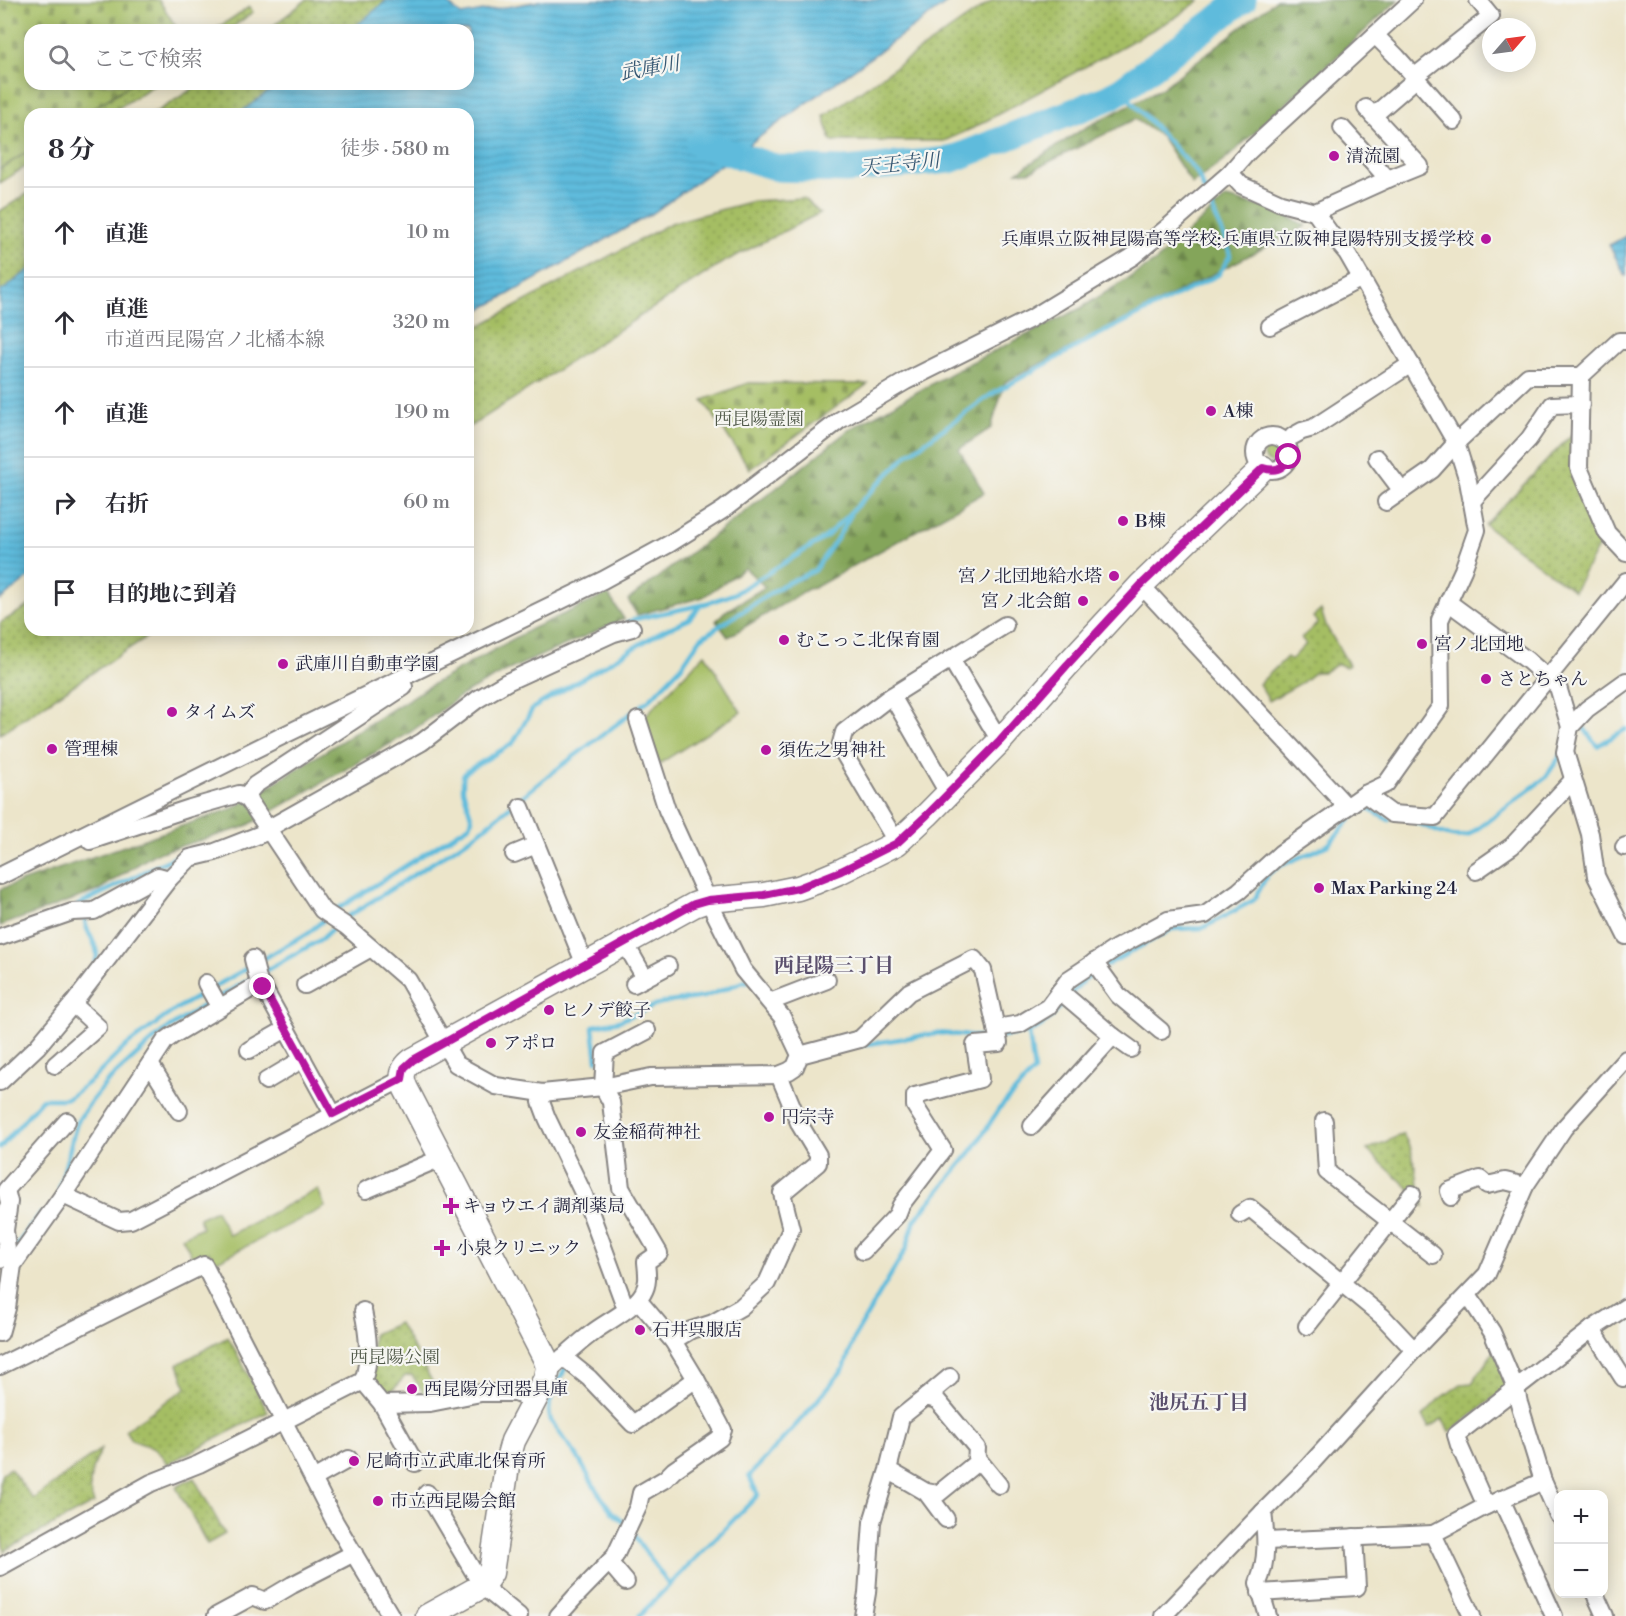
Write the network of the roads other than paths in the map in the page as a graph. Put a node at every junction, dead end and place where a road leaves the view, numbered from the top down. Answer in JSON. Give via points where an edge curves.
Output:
{"nodes":[{"id":1,"x":1413,"y":0,"type":"edge"},
{"id":2,"x":1478,"y":0,"type":"edge"},
{"id":3,"x":1375,"y":35,"type":"junction"},
{"id":4,"x":1415,"y":78,"type":"junction"},
{"id":5,"x":1454,"y":121,"type":"dead end"},
{"id":6,"x":1342,"y":128,"type":"dead end"},
{"id":7,"x":1230,"y":173,"type":"junction"},
{"id":8,"x":1388,"y":178,"type":"junction"},
{"id":9,"x":1315,"y":212,"type":"junction"},
{"id":10,"x":1362,"y":278,"type":"junction"},
{"id":11,"x":1270,"y":326,"type":"dead end"},
{"id":12,"x":1626,"y":341,"type":"edge"},
{"id":13,"x":1411,"y":364,"type":"junction"},
{"id":14,"x":1581,"y":376,"type":"junction"},
{"id":15,"x":1581,"y":404,"type":"junction"},
{"id":16,"x":1293,"y":436,"type":"dead end"},
{"id":17,"x":1456,"y":443,"type":"junction"},
{"id":18,"x":1377,"y":458,"type":"dead end"},
{"id":19,"x":1263,"y":468,"type":"dead end"},
{"id":20,"x":1402,"y":491,"type":"junction"},
{"id":21,"x":1472,"y":501,"type":"junction"},
{"id":22,"x":1386,"y":502,"type":"dead end"},
{"id":23,"x":1626,"y":553,"type":"edge"},
{"id":24,"x":1626,"y":581,"type":"edge"},
{"id":25,"x":1141,"y":585,"type":"junction"},
{"id":26,"x":1448,"y":602,"type":"junction"},
{"id":27,"x":1005,"y":625,"type":"dead end"},
{"id":28,"x":632,"y":628,"type":"dead end"},
{"id":29,"x":951,"y":659,"type":"junction"},
{"id":30,"x":426,"y":666,"type":"junction"},
{"id":31,"x":1547,"y":678,"type":"junction"},
{"id":32,"x":1626,"y":681,"type":"edge"},
{"id":33,"x":892,"y":696,"type":"junction"},
{"id":34,"x":638,"y":720,"type":"dead end"},
{"id":35,"x":1569,"y":727,"type":"junction"},
{"id":36,"x":1000,"y":741,"type":"junction"},
{"id":37,"x":1573,"y":780,"type":"junction"},
{"id":38,"x":948,"y":793,"type":"junction"},
{"id":39,"x":1365,"y":794,"type":"junction"},
{"id":40,"x":252,"y":806,"type":"junction"},
{"id":41,"x":521,"y":807,"type":"dead end"},
{"id":42,"x":1347,"y":807,"type":"junction"},
{"id":43,"x":268,"y":830,"type":"junction"},
{"id":44,"x":897,"y":843,"type":"junction"},
{"id":45,"x":536,"y":845,"type":"junction"},
{"id":46,"x":54,"y":850,"type":"junction"},
{"id":47,"x":514,"y":854,"type":"dead end"},
{"id":48,"x":1481,"y":865,"type":"dead end"},
{"id":49,"x":0,"y":876,"type":"edge"},
{"id":50,"x":164,"y":878,"type":"junction"},
{"id":51,"x":708,"y":900,"type":"junction"},
{"id":52,"x":1626,"y":936,"type":"edge"},
{"id":53,"x":0,"y":937,"type":"edge"},
{"id":54,"x":625,"y":943,"type":"junction"},
{"id":55,"x":371,"y":948,"type":"junction"},
{"id":56,"x":253,"y":959,"type":"dead end"},
{"id":57,"x":585,"y":965,"type":"junction"},
{"id":58,"x":668,"y":966,"type":"dead end"},
{"id":59,"x":1098,"y":967,"type":"junction"},
{"id":60,"x":827,"y":980,"type":"dead end"},
{"id":61,"x":206,"y":983,"type":"dead end"},
{"id":62,"x":305,"y":985,"type":"dead end"},
{"id":63,"x":260,"y":987,"type":"junction"},
{"id":64,"x":1060,"y":991,"type":"junction"},
{"id":65,"x":770,"y":1002,"type":"junction"},
{"id":66,"x":73,"y":1004,"type":"junction"},
{"id":67,"x":219,"y":1006,"type":"junction"},
{"id":68,"x":996,"y":1028,"type":"junction"},
{"id":69,"x":286,"y":1029,"type":"junction"},
{"id":70,"x":647,"y":1030,"type":"dead end"},
{"id":71,"x":1161,"y":1031,"type":"dead end"},
{"id":72,"x":1113,"y":1036,"type":"junction"},
{"id":73,"x":444,"y":1043,"type":"junction"},
{"id":74,"x":1131,"y":1049,"type":"dead end"},
{"id":75,"x":249,"y":1050,"type":"dead end"},
{"id":76,"x":800,"y":1055,"type":"junction"},
{"id":77,"x":303,"y":1059,"type":"junction"},
{"id":78,"x":1626,"y":1059,"type":"edge"},
{"id":79,"x":150,"y":1064,"type":"junction"},
{"id":80,"x":55,"y":1065,"type":"dead end"},
{"id":81,"x":779,"y":1074,"type":"junction"},
{"id":82,"x":402,"y":1079,"type":"junction"},
{"id":83,"x":266,"y":1081,"type":"dead end"},
{"id":84,"x":0,"y":1083,"type":"edge"},
{"id":85,"x":603,"y":1087,"type":"junction"},
{"id":86,"x":542,"y":1092,"type":"junction"},
{"id":87,"x":179,"y":1111,"type":"dead end"},
{"id":88,"x":333,"y":1114,"type":"junction"},
{"id":89,"x":67,"y":1120,"type":"dead end"},
{"id":90,"x":1032,"y":1126,"type":"dead end"},
{"id":91,"x":1328,"y":1128,"type":"dead end"},
{"id":92,"x":441,"y":1158,"type":"junction"},
{"id":93,"x":1525,"y":1186,"type":"junction"},
{"id":94,"x":366,"y":1190,"type":"dead end"},
{"id":95,"x":1412,"y":1194,"type":"dead end"},
{"id":96,"x":63,"y":1195,"type":"junction"},
{"id":97,"x":1451,"y":1197,"type":"dead end"},
{"id":98,"x":1240,"y":1214,"type":"dead end"},
{"id":99,"x":1391,"y":1221,"type":"junction"},
{"id":100,"x":863,"y":1251,"type":"dead end"},
{"id":101,"x":1433,"y":1255,"type":"dead end"},
{"id":102,"x":4,"y":1262,"type":"edge"},
{"id":103,"x":1342,"y":1283,"type":"junction"},
{"id":104,"x":1468,"y":1295,"type":"junction"},
{"id":105,"x":632,"y":1304,"type":"junction"},
{"id":106,"x":1626,"y":1307,"type":"edge"},
{"id":107,"x":363,"y":1311,"type":"dead end"},
{"id":108,"x":1307,"y":1326,"type":"dead end"},
{"id":109,"x":1592,"y":1329,"type":"junction"},
{"id":110,"x":0,"y":1333,"type":"edge"},
{"id":111,"x":673,"y":1341,"type":"junction"},
{"id":112,"x":1414,"y":1350,"type":"junction"},
{"id":113,"x":0,"y":1366,"type":"edge"},
{"id":114,"x":555,"y":1366,"type":"junction"},
{"id":115,"x":950,"y":1377,"type":"dead end"},
{"id":116,"x":1623,"y":1378,"type":"dead end"},
{"id":117,"x":696,"y":1379,"type":"junction"},
{"id":118,"x":363,"y":1381,"type":"junction"},
{"id":119,"x":1516,"y":1389,"type":"junction"},
{"id":120,"x":926,"y":1397,"type":"junction"},
{"id":121,"x":534,"y":1401,"type":"junction"},
{"id":122,"x":382,"y":1404,"type":"junction"},
{"id":123,"x":283,"y":1421,"type":"junction"},
{"id":124,"x":978,"y":1444,"type":"junction"},
{"id":125,"x":349,"y":1459,"type":"dead end"},
{"id":126,"x":415,"y":1463,"type":"dead end"},
{"id":127,"x":888,"y":1470,"type":"junction"},
{"id":128,"x":313,"y":1479,"type":"junction"},
{"id":129,"x":1543,"y":1481,"type":"junction"},
{"id":130,"x":999,"y":1485,"type":"dead end"},
{"id":131,"x":927,"y":1492,"type":"junction"},
{"id":132,"x":428,"y":1493,"type":"dead end"},
{"id":133,"x":1493,"y":1503,"type":"junction"},
{"id":134,"x":1554,"y":1506,"type":"edge"},
{"id":135,"x":1263,"y":1512,"type":"junction"},
{"id":136,"x":946,"y":1520,"type":"dead end"},
{"id":137,"x":1433,"y":1534,"type":"junction"},
{"id":138,"x":1354,"y":1537,"type":"junction"},
{"id":139,"x":1266,"y":1541,"type":"junction"},
{"id":140,"x":354,"y":1553,"type":"junction"},
{"id":141,"x":609,"y":1562,"type":"junction"},
{"id":142,"x":0,"y":1567,"type":"edge"},
{"id":143,"x":626,"y":1582,"type":"dead end"},
{"id":144,"x":482,"y":1586,"type":"junction"},
{"id":145,"x":1260,"y":1593,"type":"junction"},
{"id":146,"x":1597,"y":1598,"type":"edge"},
{"id":147,"x":217,"y":1616,"type":"edge"},
{"id":148,"x":391,"y":1616,"type":"edge"},
{"id":149,"x":428,"y":1616,"type":"edge"},
{"id":150,"x":519,"y":1616,"type":"edge"},
{"id":151,"x":558,"y":1616,"type":"edge"},
{"id":152,"x":863,"y":1616,"type":"edge"},
{"id":153,"x":1163,"y":1616,"type":"edge"},
{"id":154,"x":1268,"y":1616,"type":"edge"},
{"id":155,"x":1472,"y":1616,"type":"edge"},
{"id":156,"x":1554,"y":1616,"type":"edge"},
{"id":157,"x":1605,"y":1616,"type":"edge"}],
"edges":[{"from":1,"to":3,"type":"street"},
{"from":2,"to":4,"type":"street","via":[[1491,16],[1470,26],[1434,55]]},
{"from":3,"to":4,"type":"street"},
{"from":3,"to":7,"type":"street"},
{"from":4,"to":5,"type":"street"},
{"from":4,"to":8,"type":"street","via":[[1370,112],[1419,166]]},
{"from":6,"to":8,"type":"street"},
{"from":7,"to":9,"type":"street","via":[[1241,185],[1281,203]]},
{"from":7,"to":30,"type":"street","via":[[1132,257],[1030,319],[906,381],[840,420],[723,510],[669,544]]},
{"from":8,"to":9,"type":"street"},
{"from":9,"to":10,"type":"street"},
{"from":10,"to":11,"type":"street"},
{"from":10,"to":13,"type":"street"},
{"from":12,"to":14,"type":"street","via":[[1619,341]]},
{"from":13,"to":16,"type":"street","via":[[1313,428]]},
{"from":13,"to":17,"type":"street"},
{"from":14,"to":15,"type":"street"},
{"from":14,"to":17,"type":"street","via":[[1528,376]]},
{"from":15,"to":21,"type":"street","via":[[1552,405],[1529,439]]},
{"from":15,"to":23,"type":"street","via":[[1579,468],[1607,533]]},
{"from":17,"to":20,"type":"street","via":[[1432,470]]},
{"from":17,"to":21,"type":"street"},
{"from":18,"to":20,"type":"street"},
{"from":19,"to":25,"type":"street"},
{"from":20,"to":22,"type":"street"},
{"from":21,"to":26,"type":"street","via":[[1477,530]]},
{"from":24,"to":31,"type":"street"},
{"from":25,"to":36,"type":"street"},
{"from":25,"to":42,"type":"street"},
{"from":26,"to":31,"type":"street"},
{"from":26,"to":39,"type":"street","via":[[1440,620],[1441,706],[1386,784]]},
{"from":27,"to":29,"type":"street"},
{"from":28,"to":43,"type":"street","via":[[507,682],[422,742]]},
{"from":29,"to":33,"type":"street"},
{"from":29,"to":36,"type":"street"},
{"from":30,"to":40,"type":"street","via":[[407,685],[255,785],[249,792]]},
{"from":30,"to":46,"type":"street"},
{"from":31,"to":35,"type":"street","via":[[1558,687]]},
{"from":31,"to":39,"type":"street","via":[[1435,817],[1392,814]]},
{"from":32,"to":35,"type":"street"},
{"from":33,"to":38,"type":"street"},
{"from":33,"to":44,"type":"street","via":[[844,732],[840,747]]},
{"from":34,"to":51,"type":"street","via":[[667,810]]},
{"from":35,"to":37,"type":"street","via":[[1565,752]]},
{"from":36,"to":38,"type":"street"},
{"from":37,"to":48,"type":"street","via":[[1512,846]]},
{"from":37,"to":52,"type":"street","via":[[1590,834],[1596,876]]},
{"from":38,"to":44,"type":"street"},
{"from":39,"to":42,"type":"street"},
{"from":40,"to":43,"type":"street"},
{"from":40,"to":46,"type":"street","via":[[239,794]]},
{"from":41,"to":45,"type":"street"},
{"from":42,"to":59,"type":"street","via":[[1281,853],[1205,915],[1168,920],[1116,948]]},
{"from":43,"to":50,"type":"street","via":[[190,858]]},
{"from":43,"to":55,"type":"street","via":[[322,910]]},
{"from":44,"to":51,"type":"street","via":[[798,888]]},
{"from":45,"to":47,"type":"street"},
{"from":45,"to":57,"type":"street"},
{"from":46,"to":49,"type":"street"},
{"from":50,"to":53,"type":"street","via":[[87,911],[72,912]]},
{"from":50,"to":66,"type":"street"},
{"from":51,"to":54,"type":"street"},
{"from":51,"to":65,"type":"street","via":[[743,970]]},
{"from":54,"to":57,"type":"street"},
{"from":54,"to":58,"type":"street","via":[[639,981]]},
{"from":55,"to":62,"type":"street"},
{"from":55,"to":73,"type":"street","via":[[408,980]]},
{"from":56,"to":63,"type":"street"},
{"from":57,"to":73,"type":"street"},
{"from":59,"to":64,"type":"street","via":[[1069,979]]},
{"from":59,"to":71,"type":"street","via":[[1118,995]]},
{"from":60,"to":65,"type":"street"},
{"from":61,"to":67,"type":"street"},
{"from":63,"to":67,"type":"street"},
{"from":63,"to":69,"type":"street"},
{"from":64,"to":68,"type":"street","via":[[1048,1007],[1020,1024]]},
{"from":64,"to":72,"type":"street"},
{"from":65,"to":76,"type":"street","via":[[782,1017]]},
{"from":66,"to":80,"type":"street","via":[[98,1027]]},
{"from":66,"to":84,"type":"street"},
{"from":67,"to":79,"type":"street","via":[[165,1041]]},
{"from":68,"to":76,"type":"street","via":[[983,970],[974,959],[909,992],[860,1039]]},
{"from":68,"to":100,"type":"street","via":[[999,1043],[975,1045],[980,1079],[915,1096],[915,1106],[943,1150],[901,1204],[897,1215]]},
{"from":69,"to":75,"type":"street"},
{"from":69,"to":77,"type":"street"},
{"from":70,"to":85,"type":"street","via":[[605,1053]]},
{"from":72,"to":74,"type":"street"},
{"from":72,"to":90,"type":"street","via":[[1068,1099]]},
{"from":73,"to":82,"type":"street","via":[[407,1064]]},
{"from":73,"to":86,"type":"street","via":[[456,1064],[496,1086]]},
{"from":76,"to":81,"type":"street","via":[[795,1067]]},
{"from":77,"to":83,"type":"street"},
{"from":77,"to":88,"type":"street"},
{"from":78,"to":93,"type":"street","via":[[1564,1128]]},
{"from":79,"to":87,"type":"street"},
{"from":79,"to":96,"type":"street"},
{"from":81,"to":85,"type":"street","via":[[651,1077]]},
{"from":81,"to":111,"type":"street","via":[[800,1125],[818,1155],[818,1163],[783,1193],[791,1229],[767,1283],[741,1307]]},
{"from":82,"to":88,"type":"street"},
{"from":82,"to":92,"type":"street"},
{"from":85,"to":86,"type":"street"},
{"from":85,"to":105,"type":"street","via":[[610,1102],[621,1188],[659,1253],[646,1262],[648,1282],[643,1295]]},
{"from":86,"to":105,"type":"street","via":[[547,1118]]},
{"from":88,"to":96,"type":"street","via":[[130,1220],[119,1221]]},
{"from":89,"to":102,"type":"street","via":[[6,1190],[9,1202]]},
{"from":91,"to":99,"type":"street","via":[[1328,1172]]},
{"from":92,"to":94,"type":"street"},
{"from":92,"to":114,"type":"street","via":[[548,1367]]},
{"from":93,"to":97,"type":"street","via":[[1505,1181],[1487,1185],[1478,1174],[1449,1191]]},
{"from":93,"to":104,"type":"street","via":[[1487,1274]]},
{"from":95,"to":99,"type":"street"},
{"from":96,"to":102,"type":"street"},
{"from":98,"to":103,"type":"street","via":[[1250,1208]]},
{"from":99,"to":101,"type":"street"},
{"from":99,"to":103,"type":"street"},
{"from":102,"to":110,"type":"street","via":[[7,1308]]},
{"from":103,"to":108,"type":"street"},
{"from":103,"to":112,"type":"street","via":[[1383,1317]]},
{"from":104,"to":112,"type":"street"},
{"from":104,"to":119,"type":"street","via":[[1492,1332]]},
{"from":105,"to":111,"type":"street"},
{"from":105,"to":114,"type":"street"},
{"from":106,"to":109,"type":"street"},
{"from":107,"to":118,"type":"street","via":[[368,1332]]},
{"from":109,"to":116,"type":"street"},
{"from":109,"to":119,"type":"street"},
{"from":111,"to":117,"type":"street"},
{"from":112,"to":135,"type":"street"},
{"from":113,"to":123,"type":"street","via":[[204,1265]]},
{"from":114,"to":117,"type":"street","via":[[589,1378],[633,1424]]},
{"from":114,"to":121,"type":"street"},
{"from":115,"to":120,"type":"street"},
{"from":117,"to":141,"type":"street","via":[[723,1430],[720,1438],[641,1493],[625,1537]]},
{"from":118,"to":122,"type":"street"},
{"from":118,"to":123,"type":"street"},
{"from":119,"to":129,"type":"street"},
{"from":119,"to":133,"type":"street","via":[[1456,1436]]},
{"from":120,"to":124,"type":"street","via":[[937,1400]]},
{"from":120,"to":127,"type":"street","via":[[901,1417]]},
{"from":121,"to":122,"type":"street","via":[[515,1393],[481,1393],[430,1403]]},
{"from":121,"to":144,"type":"street","via":[[511,1448],[493,1566]]},
{"from":122,"to":126,"type":"street"},
{"from":123,"to":128,"type":"street"},
{"from":123,"to":142,"type":"street","via":[[199,1464],[151,1483]]},
{"from":124,"to":130,"type":"street"},
{"from":124,"to":131,"type":"street","via":[[976,1463],[938,1494]]},
{"from":125,"to":128,"type":"street"},
{"from":127,"to":131,"type":"street"},
{"from":127,"to":152,"type":"street","via":[[872,1522]]},
{"from":128,"to":140,"type":"street"},
{"from":129,"to":133,"type":"street"},
{"from":129,"to":134,"type":"street"},
{"from":131,"to":136,"type":"street"},
{"from":132,"to":144,"type":"street","via":[[442,1511]]},
{"from":133,"to":137,"type":"street"},
{"from":133,"to":156,"type":"street"},
{"from":135,"to":139,"type":"street"},
{"from":135,"to":153,"type":"street"},
{"from":137,"to":138,"type":"street"},
{"from":137,"to":155,"type":"street"},
{"from":138,"to":139,"type":"street"},
{"from":138,"to":145,"type":"street","via":[[1357,1587]]},
{"from":139,"to":145,"type":"street","via":[[1258,1583]]},
{"from":140,"to":147,"type":"street","via":[[265,1601],[253,1596]]},
{"from":140,"to":148,"type":"street"},
{"from":141,"to":143,"type":"street"},
{"from":141,"to":151,"type":"street"},
{"from":144,"to":149,"type":"street"},
{"from":144,"to":150,"type":"street"},
{"from":145,"to":154,"type":"street"},
{"from":146,"to":157,"type":"street"}]}
